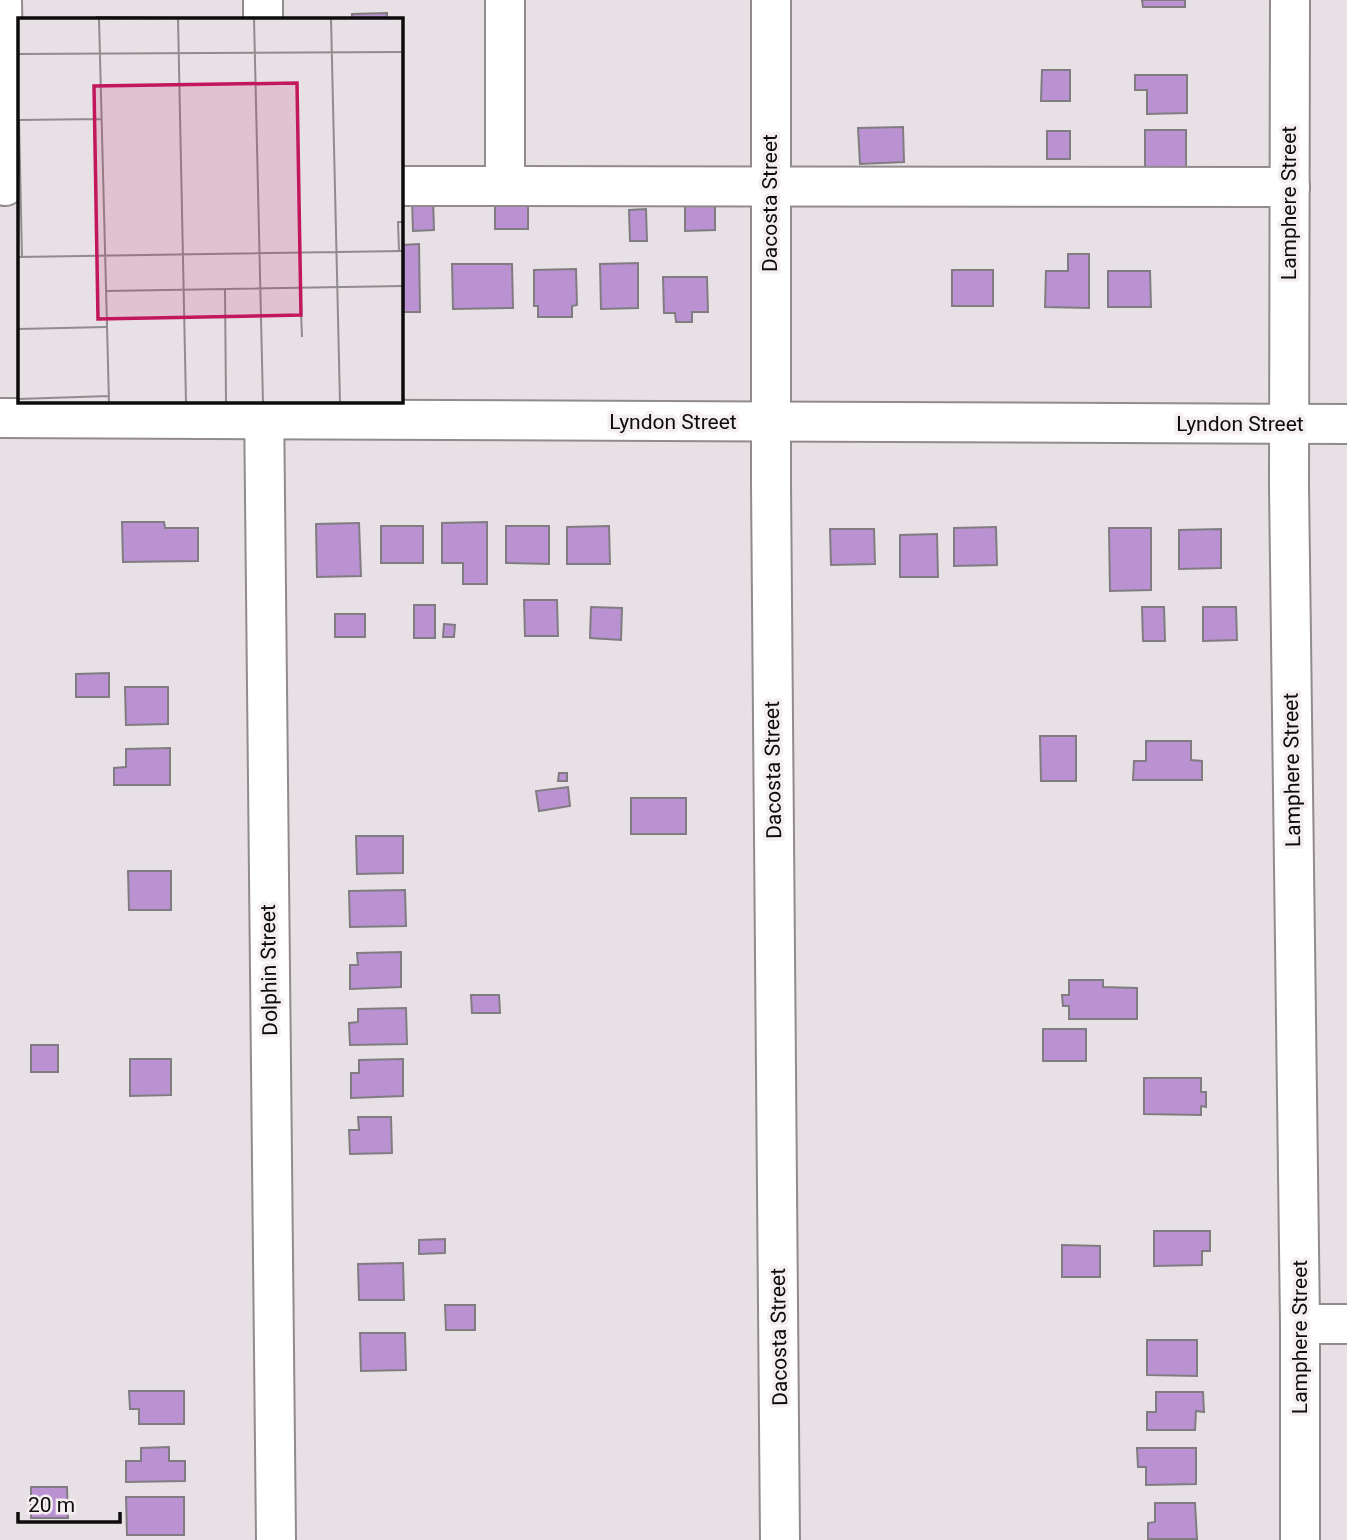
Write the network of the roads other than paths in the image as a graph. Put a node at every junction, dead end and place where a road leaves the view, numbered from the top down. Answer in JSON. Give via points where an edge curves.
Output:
{"nodes":[{"id":1,"x":2,"y":0,"type":"edge"},
{"id":2,"x":263,"y":0,"type":"edge"},
{"id":3,"x":505,"y":0,"type":"edge"},
{"id":4,"x":771,"y":0,"type":"edge"},
{"id":5,"x":1290,"y":0,"type":"edge"},
{"id":6,"x":263,"y":18,"type":"edge"},
{"id":7,"x":8,"y":186,"type":"edge"},
{"id":8,"x":402,"y":186,"type":"edge"},
{"id":9,"x":505,"y":186,"type":"junction"},
{"id":10,"x":770,"y":186,"type":"junction"},
{"id":11,"x":1290,"y":187,"type":"junction"},
{"id":12,"x":264,"y":410,"type":"edge"},
{"id":13,"x":0,"y":418,"type":"edge"},
{"id":14,"x":771,"y":423,"type":"junction"},
{"id":15,"x":1289,"y":424,"type":"junction"},
{"id":16,"x":1347,"y":424,"type":"edge"},
{"id":17,"x":1300,"y":1324,"type":"junction"},
{"id":18,"x":1347,"y":1324,"type":"edge"},
{"id":19,"x":276,"y":1540,"type":"edge"},
{"id":20,"x":780,"y":1540,"type":"edge"},
{"id":21,"x":1300,"y":1540,"type":"edge"}],
"edges":[{"from":1,"to":7,"type":"street"},
{"from":2,"to":6,"type":"street"},
{"from":3,"to":9,"type":"street"},
{"from":4,"to":10,"type":"street","name":"Dacosta Street"},
{"from":5,"to":11,"type":"street","name":"Lamphere Street"},
{"from":8,"to":9,"type":"street"},
{"from":9,"to":10,"type":"street"},
{"from":10,"to":11,"type":"street"},
{"from":10,"to":14,"type":"street","name":"Dacosta Street"},
{"from":11,"to":15,"type":"street","name":"Lamphere Street"},
{"from":12,"to":13,"type":"street","name":"Lyndon Street"},
{"from":12,"to":14,"type":"street","name":"Lyndon Street"},
{"from":12,"to":19,"type":"street","name":"Dolphin Street"},
{"from":14,"to":15,"type":"street","name":"Lyndon Street"},
{"from":14,"to":20,"type":"street","name":"Dacosta Street"},
{"from":15,"to":16,"type":"street","name":"Lyndon Street"},
{"from":15,"to":17,"type":"street","name":"Lamphere Street"},
{"from":17,"to":18,"type":"street"},
{"from":17,"to":21,"type":"street","name":"Lamphere Street"}]}
